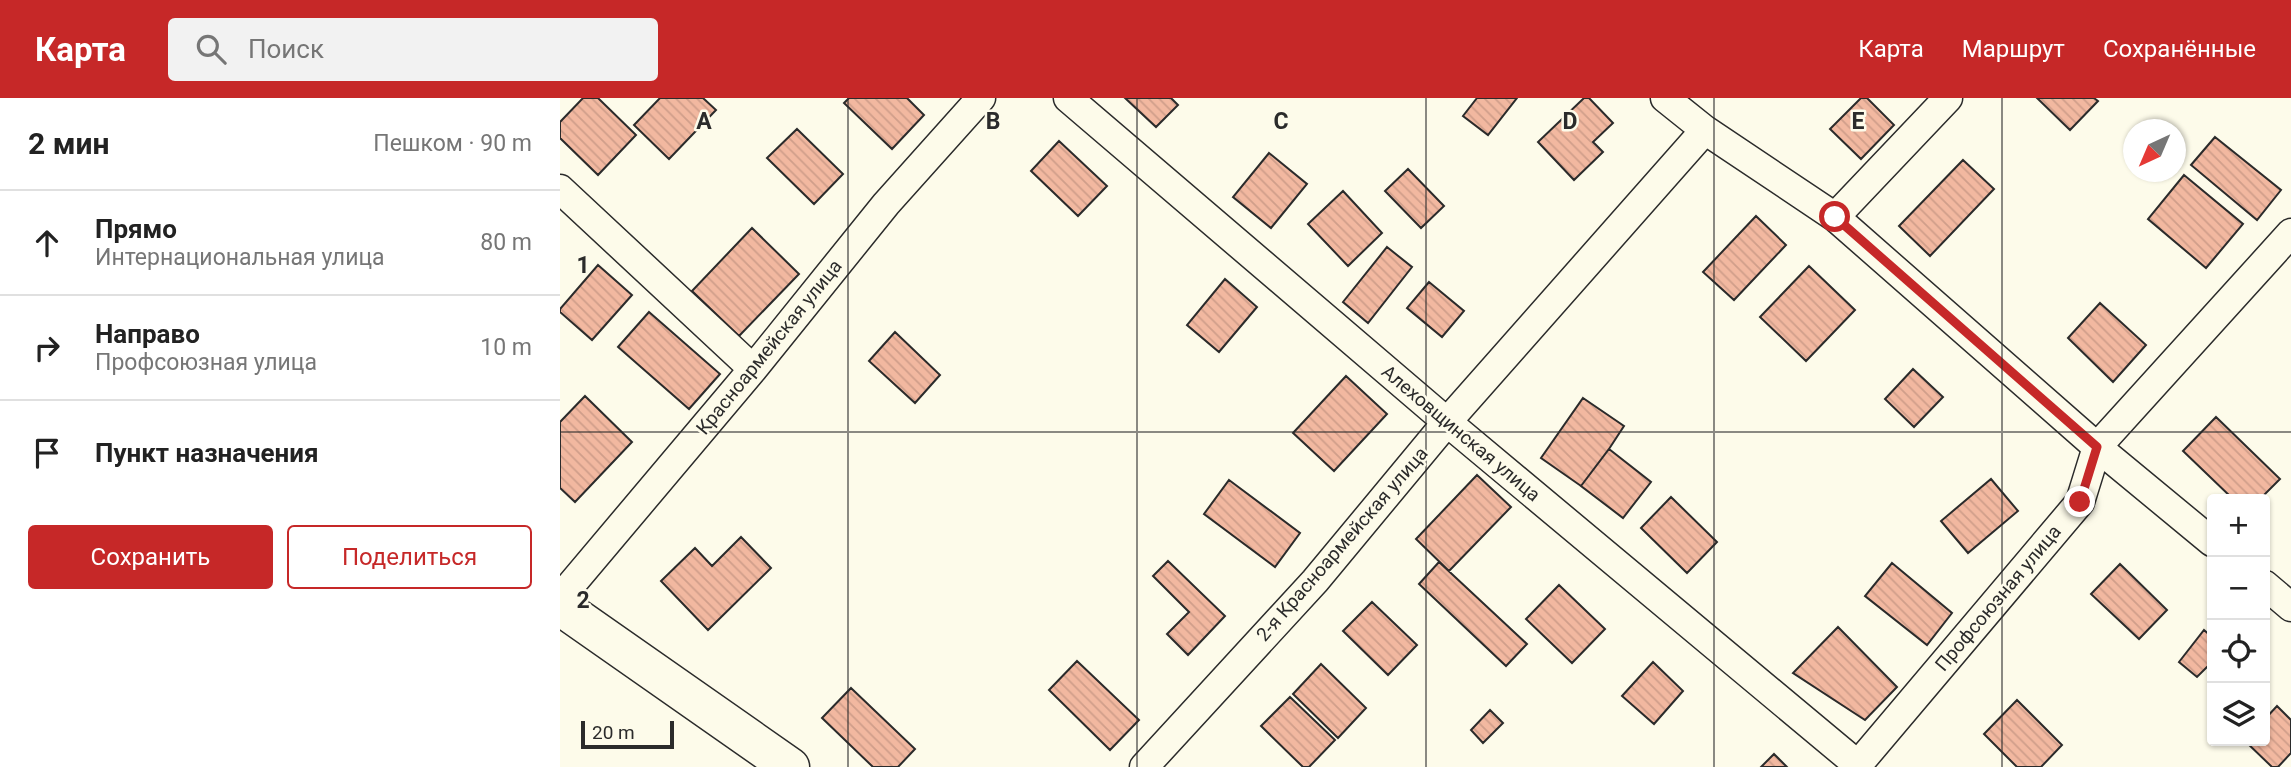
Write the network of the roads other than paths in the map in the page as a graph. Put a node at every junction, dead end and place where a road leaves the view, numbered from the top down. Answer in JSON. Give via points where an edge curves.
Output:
{"nodes":[{"id":1,"x":981,"y":98,"type":"edge"},
{"id":2,"x":1068,"y":98,"type":"edge"},
{"id":3,"x":1665,"y":98,"type":"edge"},
{"id":4,"x":1948,"y":98,"type":"edge"},
{"id":5,"x":1705,"y":130,"type":"junction"},
{"id":6,"x":560,"y":189,"type":"edge"},
{"id":7,"x":1835,"y":217,"type":"junction"},
{"id":8,"x":2291,"y":233,"type":"edge"},
{"id":9,"x":753,"y":369,"type":"junction"},
{"id":10,"x":1447,"y":422,"type":"junction"},
{"id":11,"x":2097,"y":447,"type":"junction"},
{"id":12,"x":2207,"y":538,"type":"edge"},
{"id":13,"x":2270,"y":589,"type":"edge"},
{"id":14,"x":560,"y":598,"type":"edge"},
{"id":15,"x":560,"y":606,"type":"edge"},
{"id":16,"x":2291,"y":607,"type":"edge"},
{"id":17,"x":1857,"y":766,"type":"edge"},
{"id":18,"x":790,"y":767,"type":"edge"},
{"id":19,"x":1144,"y":767,"type":"edge"}],
"edges":[{"from":1,"to":9,"type":"street","name":"Красноармейская улица","via":[[886,204]]},
{"from":2,"to":10,"type":"street","name":"Алеховщинская улица"},
{"from":3,"to":5,"type":"street"},
{"from":4,"to":7,"type":"street"},
{"from":5,"to":7,"type":"street"},
{"from":5,"to":10,"type":"street","name":"2-я Красноармейская улица"},
{"from":6,"to":9,"type":"street"},
{"from":7,"to":11,"type":"street"},
{"from":8,"to":11,"type":"street","name":"Профсоюзная улица"},
{"from":9,"to":14,"type":"street","name":"Красноармейская улица"},
{"from":10,"to":17,"type":"street","name":"Алеховщинская улица"},
{"from":10,"to":19,"type":"street","name":"2-я Красноармейская улица","via":[[1315,580]]},
{"from":11,"to":12,"type":"street"},
{"from":11,"to":17,"type":"street","name":"Профсоюзная улица","via":[[2080,502]]},
{"from":13,"to":16,"type":"street"},
{"from":15,"to":18,"type":"street"}]}
